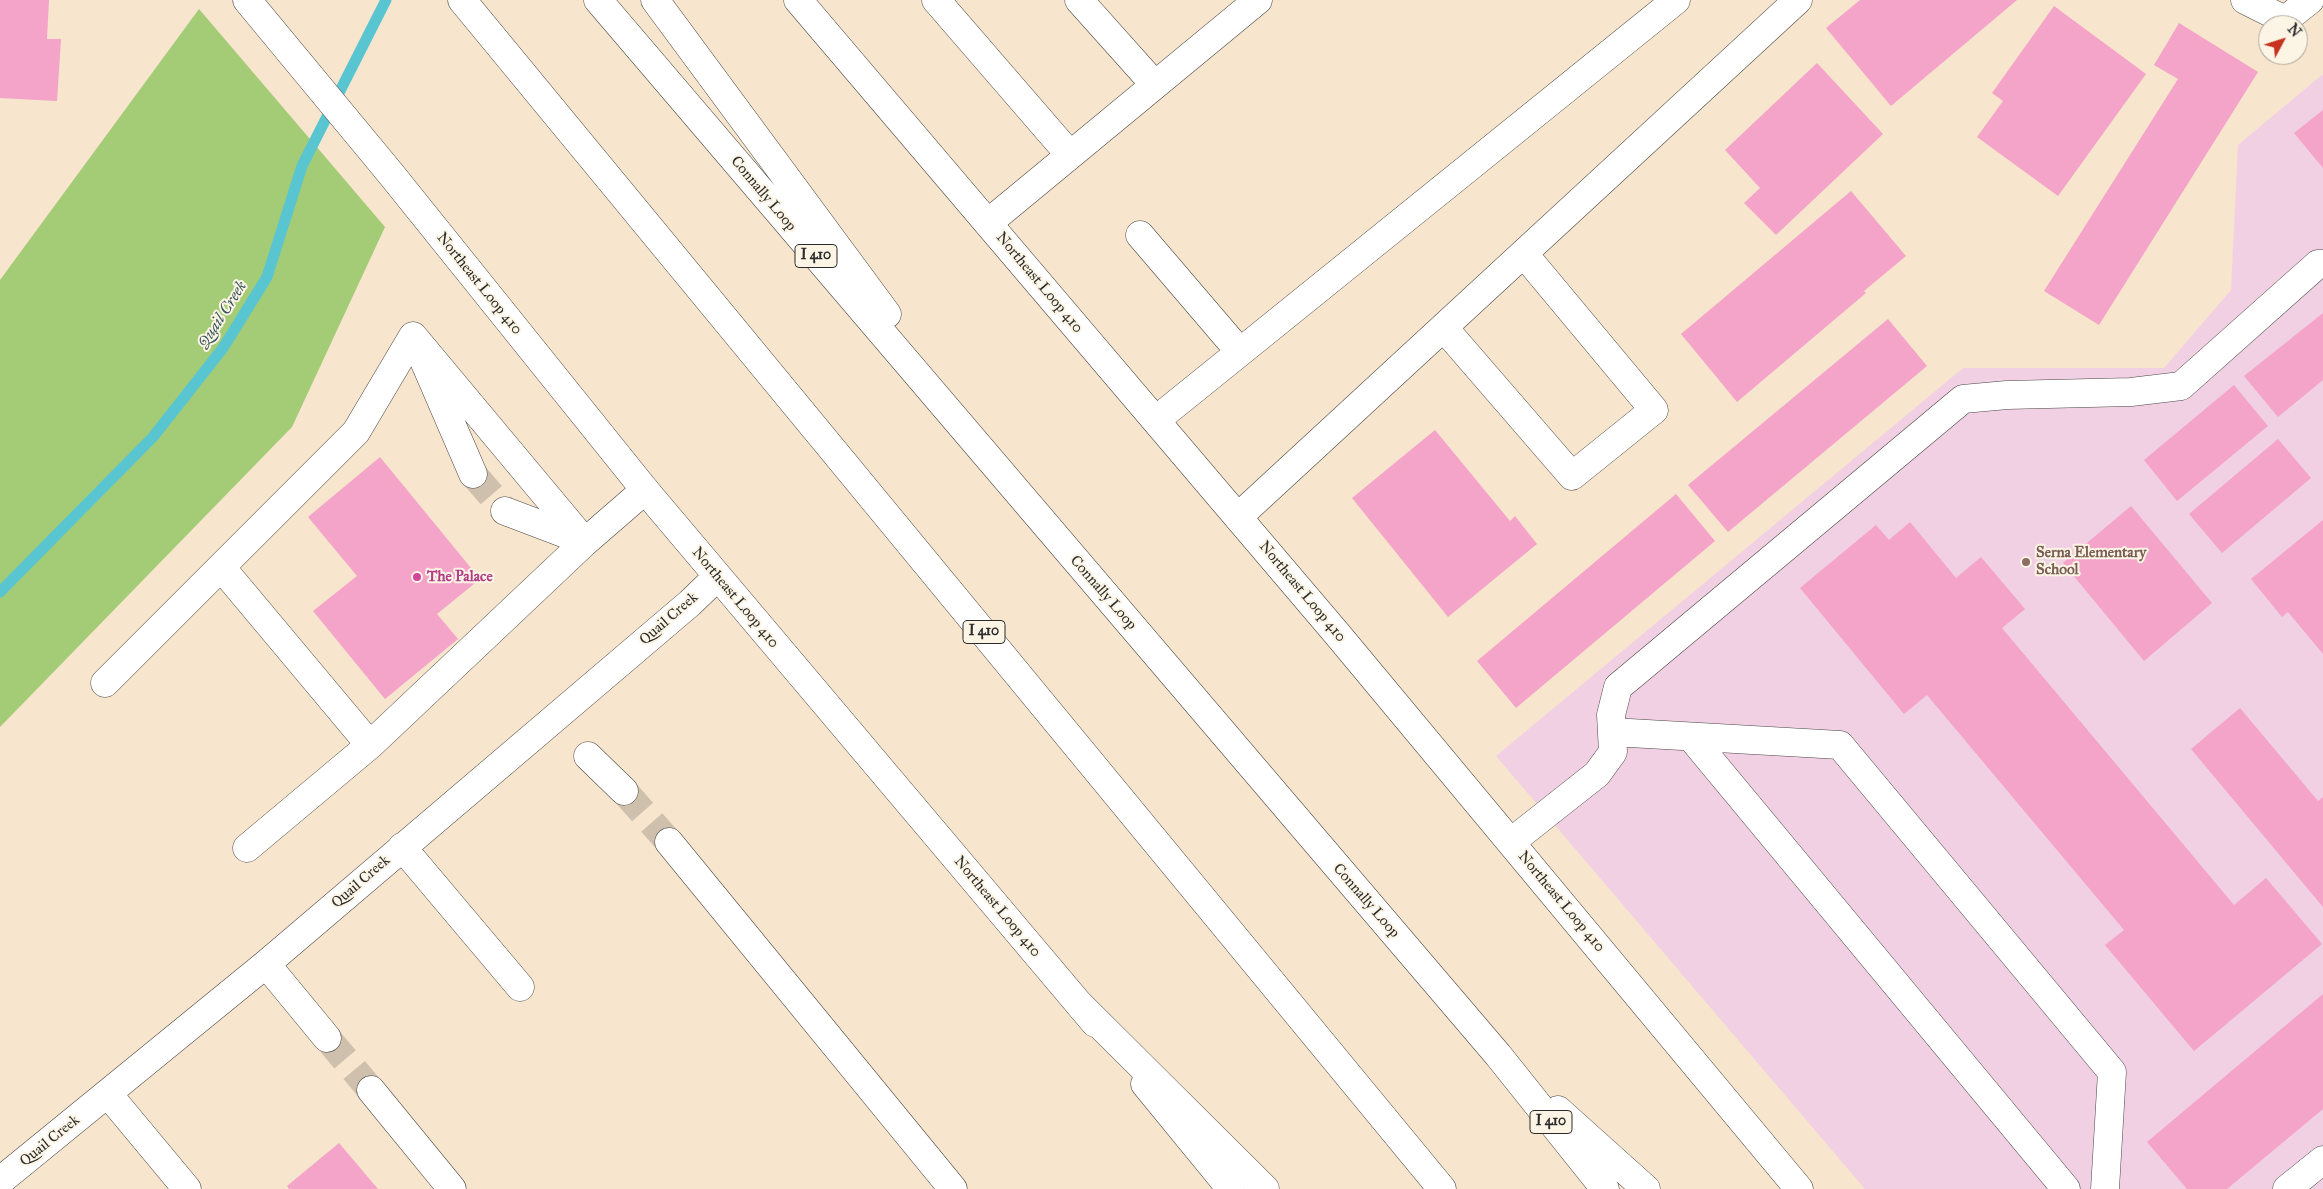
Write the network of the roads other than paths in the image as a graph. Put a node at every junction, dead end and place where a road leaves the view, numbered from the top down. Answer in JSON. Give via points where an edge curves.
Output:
{"nodes":[{"id":1,"x":247,"y":0,"type":"edge"},
{"id":2,"x":462,"y":0,"type":"edge"},
{"id":3,"x":598,"y":0,"type":"edge"},
{"id":4,"x":655,"y":0,"type":"edge"},
{"id":5,"x":798,"y":0,"type":"edge"},
{"id":6,"x":936,"y":0,"type":"edge"},
{"id":7,"x":1079,"y":0,"type":"edge"},
{"id":8,"x":1258,"y":0,"type":"edge"},
{"id":9,"x":1676,"y":0,"type":"edge"},
{"id":10,"x":1798,"y":0,"type":"edge"},
{"id":11,"x":2245,"y":0,"type":"edge"},
{"id":12,"x":2310,"y":0,"type":"edge"},
{"id":13,"x":1155,"y":85,"type":"junction"},
{"id":14,"x":1070,"y":155,"type":"junction"},
{"id":15,"x":988,"y":223,"type":"junction"},
{"id":16,"x":1140,"y":235,"type":"dead end"},
{"id":17,"x":1524,"y":254,"type":"junction"},
{"id":18,"x":2323,"y":264,"type":"edge"},
{"id":19,"x":1444,"y":328,"type":"junction"},
{"id":20,"x":413,"y":336,"type":"junction"},
{"id":21,"x":1240,"y":352,"type":"junction"},
{"id":22,"x":1156,"y":420,"type":"junction"},
{"id":23,"x":473,"y":474,"type":"tunnel mouth"},
{"id":24,"x":645,"y":490,"type":"junction"},
{"id":25,"x":505,"y":512,"type":"tunnel mouth"},
{"id":26,"x":1034,"y":513,"type":"junction"},
{"id":27,"x":1238,"y":517,"type":"junction"},
{"id":28,"x":585,"y":542,"type":"junction"},
{"id":29,"x":222,"y":567,"type":"junction"},
{"id":30,"x":717,"y":577,"type":"junction"},
{"id":31,"x":106,"y":683,"type":"dead end"},
{"id":32,"x":1612,"y":732,"type":"junction"},
{"id":33,"x":1691,"y":737,"type":"junction"},
{"id":34,"x":370,"y":745,"type":"junction"},
{"id":35,"x":588,"y":756,"type":"dead end"},
{"id":36,"x":624,"y":791,"type":"tunnel mouth"},
{"id":37,"x":668,"y":842,"type":"tunnel mouth"},
{"id":38,"x":1511,"y":842,"type":"junction"},
{"id":39,"x":247,"y":848,"type":"dead end"},
{"id":40,"x":402,"y":848,"type":"junction"},
{"id":41,"x":266,"y":964,"type":"junction"},
{"id":42,"x":520,"y":987,"type":"dead end"},
{"id":43,"x":1080,"y":1005,"type":"junction"},
{"id":44,"x":327,"y":1038,"type":"tunnel mouth"},
{"id":45,"x":1498,"y":1055,"type":"junction"},
{"id":46,"x":371,"y":1090,"type":"tunnel mouth"},
{"id":47,"x":108,"y":1094,"type":"junction"},
{"id":48,"x":2323,"y":1160,"type":"edge"},
{"id":49,"x":0,"y":1181,"type":"edge"},
{"id":50,"x":187,"y":1189,"type":"edge"},
{"id":51,"x":452,"y":1189,"type":"edge"},
{"id":52,"x":953,"y":1189,"type":"edge"},
{"id":53,"x":1231,"y":1189,"type":"edge"},
{"id":54,"x":1265,"y":1189,"type":"edge"},
{"id":55,"x":1442,"y":1189,"type":"edge"},
{"id":56,"x":1605,"y":1189,"type":"edge"},
{"id":57,"x":1646,"y":1189,"type":"edge"},
{"id":58,"x":1798,"y":1189,"type":"edge"},
{"id":59,"x":2066,"y":1189,"type":"edge"},
{"id":60,"x":2105,"y":1189,"type":"edge"},
{"id":61,"x":2287,"y":1189,"type":"edge"}],
"edges":[{"from":1,"to":24,"type":"main road","name":"Northeast Loop 410","via":[[392,174]]},
{"from":2,"to":55,"type":"main road","number":"I 410"},
{"from":3,"to":26,"type":"main road","name":"Connally Loop","number":"I 410"},
{"from":4,"to":26,"type":"main road"},
{"from":5,"to":15,"type":"main road","name":"Northeast Loop 410"},
{"from":6,"to":14,"type":"main road"},
{"from":7,"to":13,"type":"main road"},
{"from":8,"to":13,"type":"main road"},
{"from":9,"to":21,"type":"main road"},
{"from":10,"to":17,"type":"main road"},
{"from":11,"to":12,"type":"main road","via":[[2285,20]]},
{"from":13,"to":14,"type":"main road"},
{"from":14,"to":15,"type":"main road"},
{"from":15,"to":22,"type":"main road","name":"Northeast Loop 410"},
{"from":16,"to":21,"type":"main road"},
{"from":17,"to":19,"type":"main road"},
{"from":17,"to":19,"type":"main road","via":[[1654,410],[1572,476]]},
{"from":18,"to":32,"type":"main road","via":[[2318,264],[2181,386],[2131,392],[1963,399],[1618,688],[1611,715]]},
{"from":19,"to":27,"type":"main road"},
{"from":20,"to":23,"type":"main road"},
{"from":20,"to":28,"type":"main road"},
{"from":20,"to":29,"type":"main road","via":[[356,432]]},
{"from":21,"to":22,"type":"main road"},
{"from":22,"to":27,"type":"main road","name":"Northeast Loop 410"},
{"from":24,"to":28,"type":"main road"},
{"from":24,"to":30,"type":"main road","name":"Northeast Loop 410"},
{"from":25,"to":28,"type":"main road"},
{"from":26,"to":45,"type":"main road","name":"Connally Loop","number":"I 410"},
{"from":27,"to":38,"type":"main road","name":"Northeast Loop 410"},
{"from":28,"to":34,"type":"main road"},
{"from":29,"to":31,"type":"main road"},
{"from":29,"to":34,"type":"main road"},
{"from":30,"to":40,"type":"main road","name":"Quail Creek"},
{"from":30,"to":43,"type":"main road","name":"Northeast Loop 410"},
{"from":32,"to":33,"type":"main road"},
{"from":32,"to":38,"type":"main road","via":[[1613,752],[1597,774]]},
{"from":33,"to":59,"type":"main road"},
{"from":33,"to":60,"type":"main road","via":[[1840,746],[2112,1072]]},
{"from":34,"to":39,"type":"main road"},
{"from":35,"to":36,"type":"main road"},
{"from":37,"to":52,"type":"main road"},
{"from":38,"to":58,"type":"main road","name":"Northeast Loop 410"},
{"from":40,"to":41,"type":"main road","name":"Quail Creek"},
{"from":40,"to":42,"type":"main road"},
{"from":41,"to":44,"type":"main road"},
{"from":41,"to":47,"type":"main road","name":"Quail Creek"},
{"from":43,"to":53,"type":"main road","name":"Northeast Loop 410"},
{"from":43,"to":54,"type":"main road"},
{"from":45,"to":56,"type":"main road","name":"Connally Loop","number":"I 410"},
{"from":45,"to":57,"type":"main road"},
{"from":46,"to":51,"type":"main road"},
{"from":47,"to":49,"type":"main road","name":"Quail Creek"},
{"from":47,"to":50,"type":"main road"},
{"from":48,"to":61,"type":"main road"}]}
